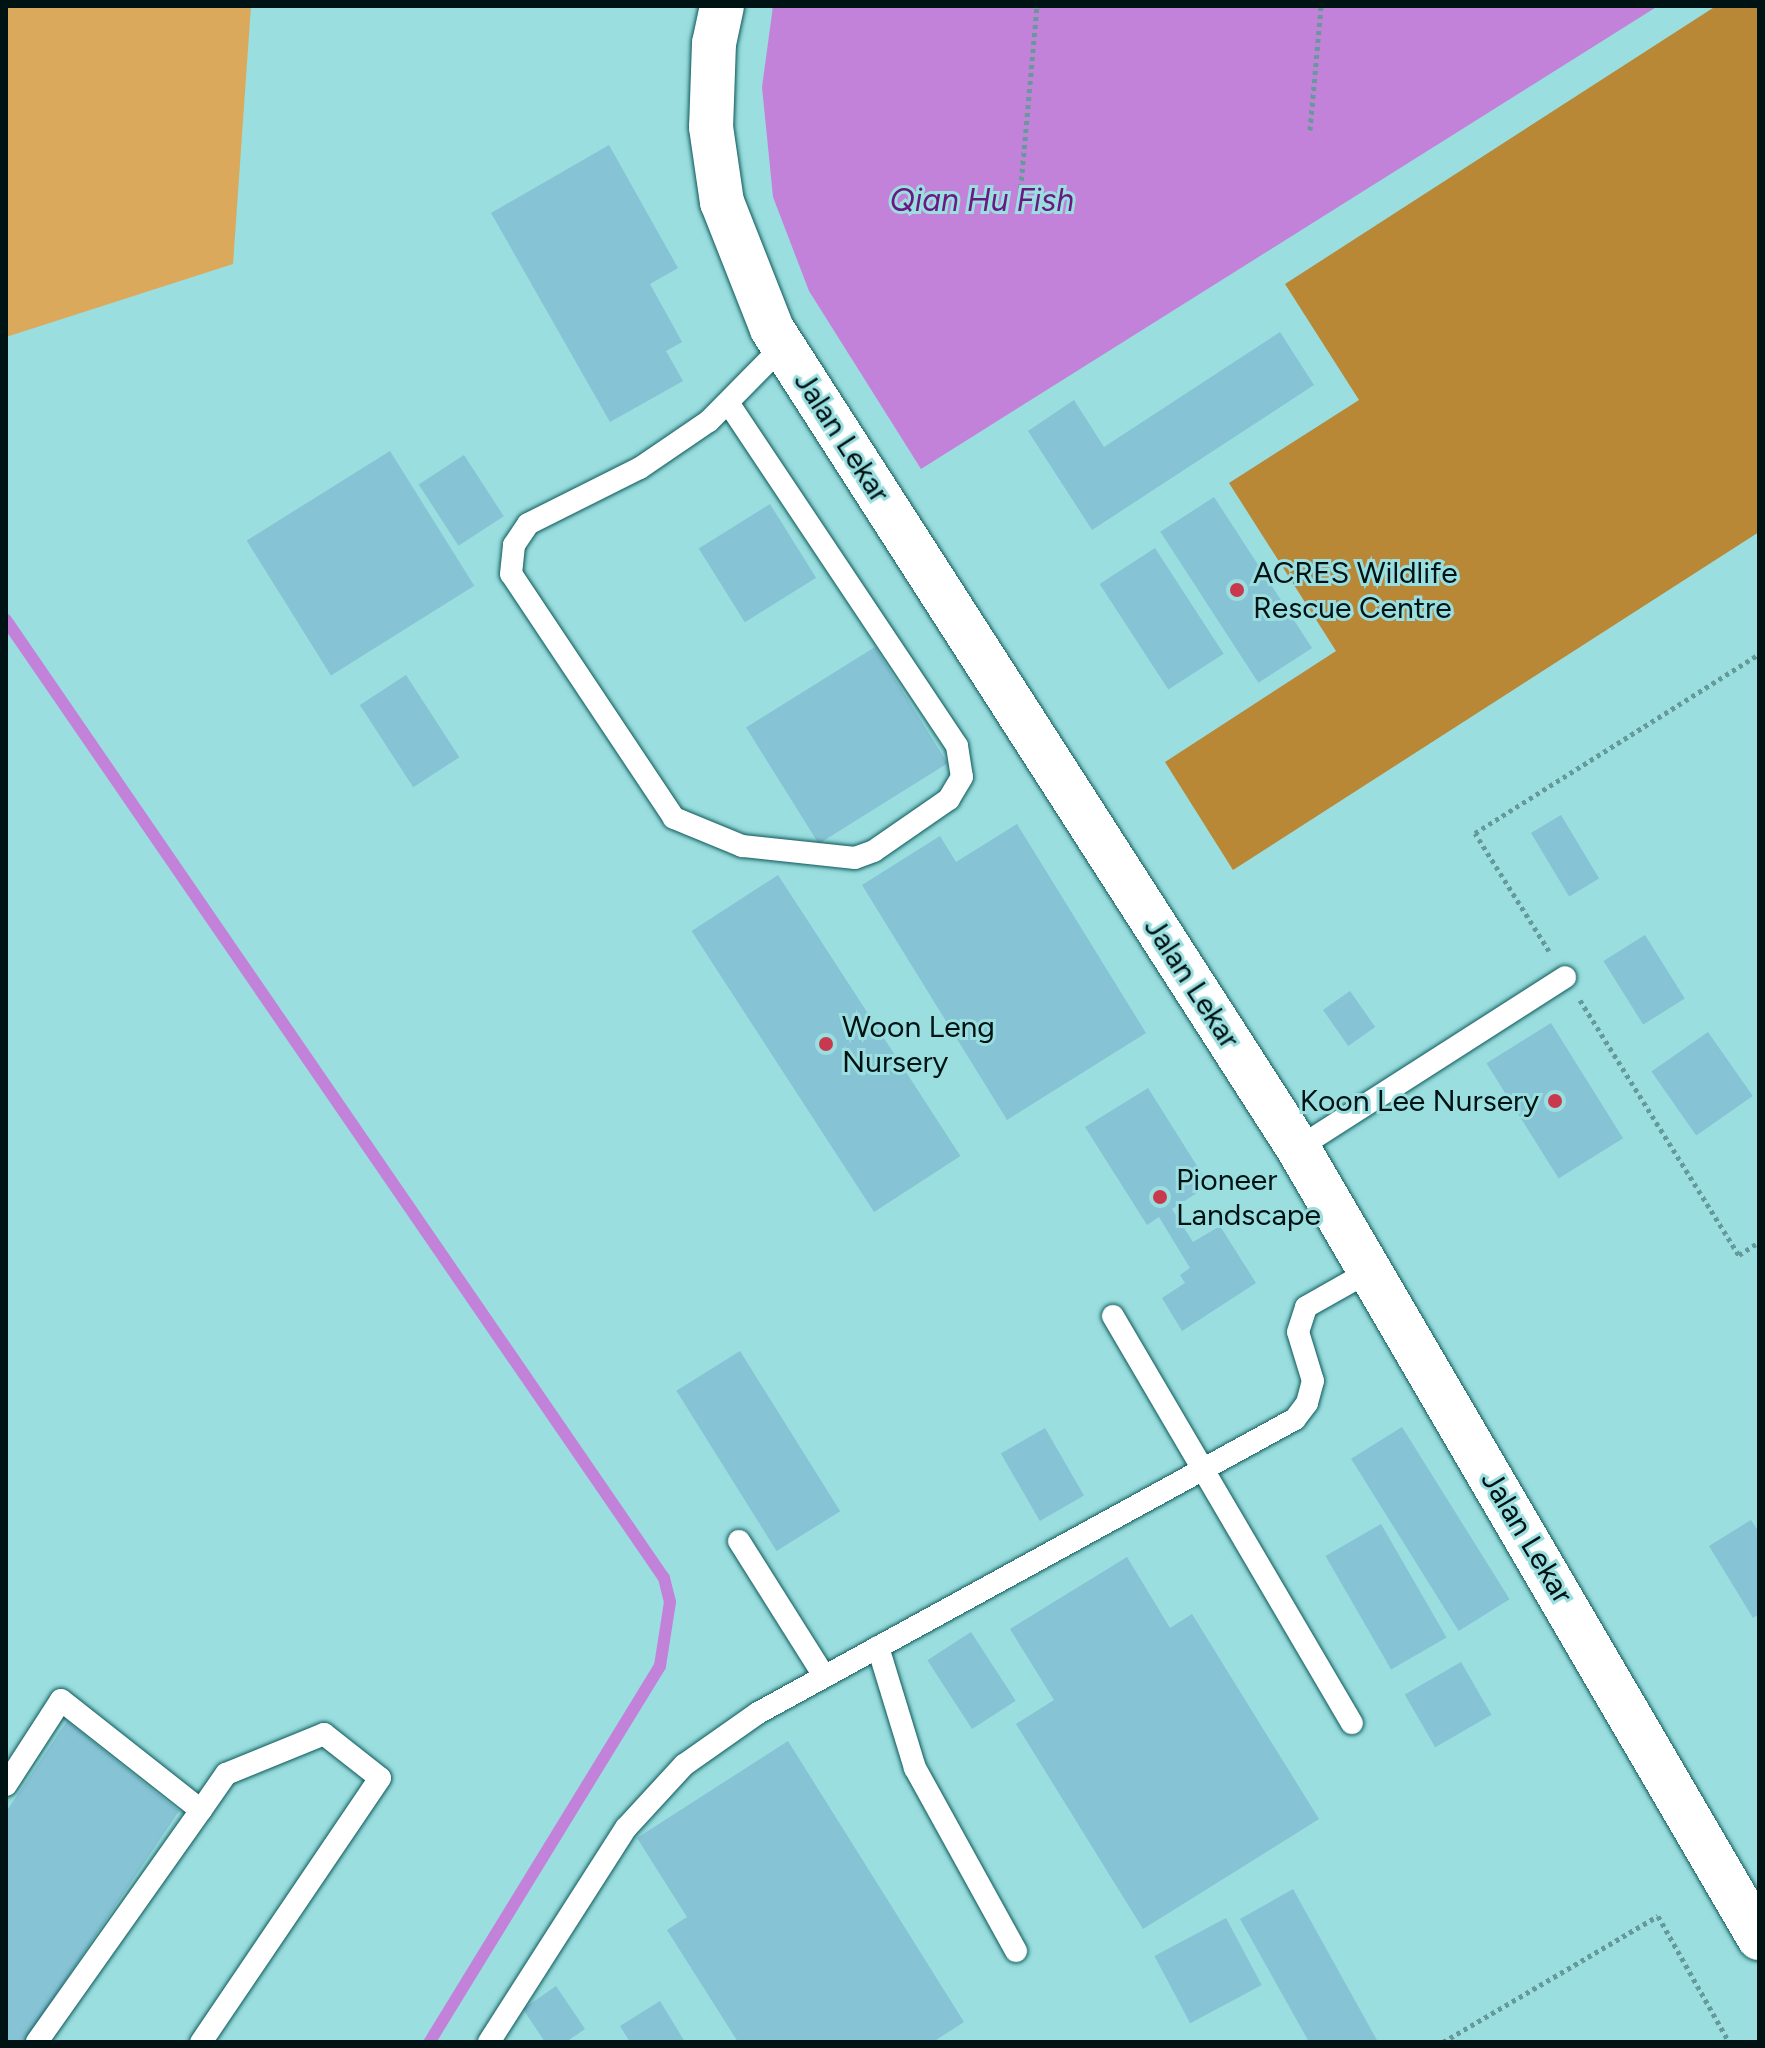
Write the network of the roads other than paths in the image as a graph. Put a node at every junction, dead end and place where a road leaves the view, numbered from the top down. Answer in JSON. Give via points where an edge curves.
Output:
{"nodes":[{"id":1,"x":722,"y":6,"type":"edge"},
{"id":2,"x":783,"y":346,"type":"junction"},
{"id":3,"x":729,"y":404,"type":"junction"},
{"id":4,"x":1565,"y":977,"type":"road end"},
{"id":5,"x":1298,"y":1148,"type":"junction"},
{"id":6,"x":1370,"y":1271,"type":"junction"},
{"id":7,"x":1113,"y":1316,"type":"dead end"},
{"id":8,"x":1204,"y":1471,"type":"junction"},
{"id":9,"x":739,"y":1541,"type":"dead end"},
{"id":10,"x":878,"y":1647,"type":"junction"},
{"id":11,"x":824,"y":1676,"type":"junction"},
{"id":12,"x":1352,"y":1723,"type":"dead end"},
{"id":13,"x":6,"y":1785,"type":"edge"},
{"id":14,"x":201,"y":1810,"type":"junction"},
{"id":15,"x":1759,"y":1938,"type":"edge"},
{"id":16,"x":1016,"y":1951,"type":"dead end"},
{"id":17,"x":37,"y":2042,"type":"edge"},
{"id":18,"x":201,"y":2042,"type":"edge"},
{"id":19,"x":489,"y":2042,"type":"edge"}],
"edges":[{"from":1,"to":2,"type":"street","name":"Jalan Lekar","via":[[714,43],[711,127],[722,202],[744,268]]},
{"from":2,"to":3,"type":"lane"},
{"from":2,"to":5,"type":"street","name":"Jalan Lekar"},
{"from":3,"to":3,"type":"lane","via":[[640,468],[528,524],[514,545],[511,574],[674,818],[742,846],[855,858],[874,851],[949,799],[962,777],[957,746]]},
{"from":4,"to":5,"type":"lane"},
{"from":5,"to":6,"type":"street","name":"Jalan Lekar"},
{"from":6,"to":8,"type":"lane","via":[[1321,1294],[1302,1314],[1298,1332],[1313,1381],[1303,1410],[1282,1428]]},
{"from":6,"to":15,"type":"street","name":"Jalan Lekar"},
{"from":7,"to":8,"type":"lane"},
{"from":8,"to":10,"type":"lane"},
{"from":8,"to":12,"type":"lane"},
{"from":9,"to":11,"type":"lane"},
{"from":10,"to":11,"type":"lane"},
{"from":10,"to":16,"type":"lane","via":[[915,1768]]},
{"from":11,"to":19,"type":"lane","via":[[720,1739],[656,1793],[618,1840]]},
{"from":13,"to":14,"type":"lane","via":[[61,1700]]},
{"from":14,"to":17,"type":"lane"},
{"from":14,"to":18,"type":"lane","via":[[226,1774],[324,1734],[380,1778]]}]}
